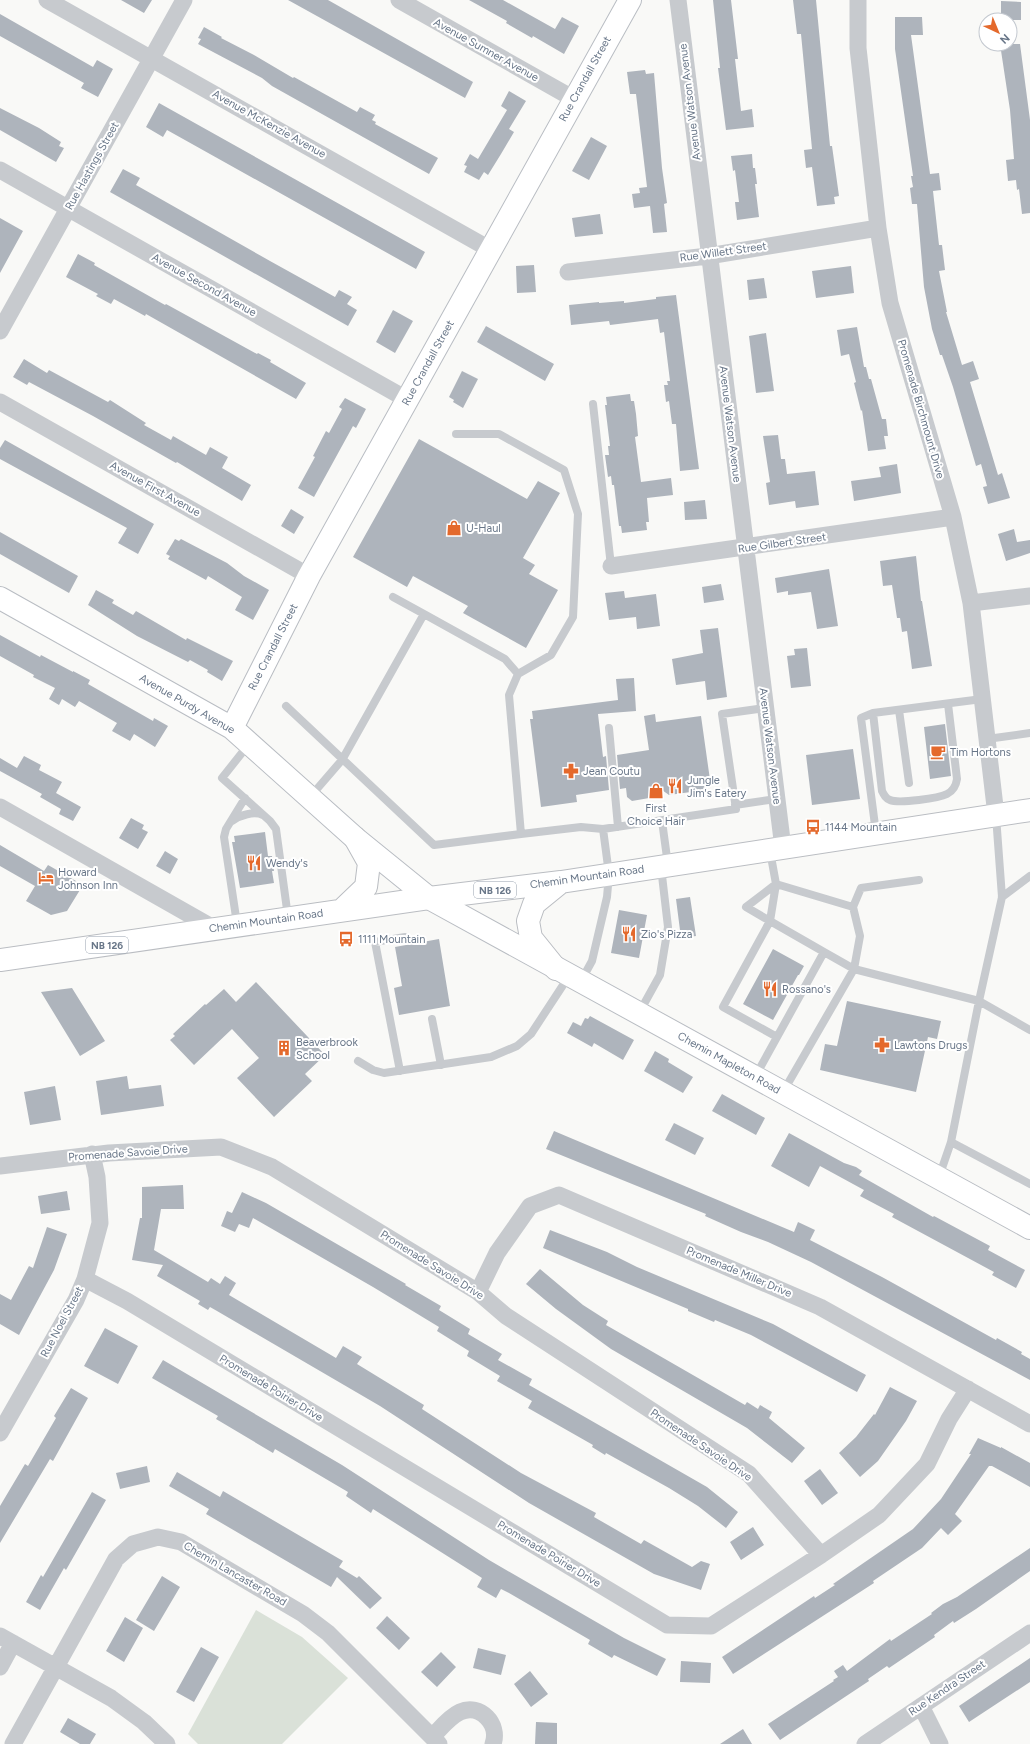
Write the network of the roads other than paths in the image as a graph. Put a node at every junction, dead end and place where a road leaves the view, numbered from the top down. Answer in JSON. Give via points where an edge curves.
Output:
{"nodes":[{"id":1,"x":47,"y":0,"type":"edge"},
{"id":2,"x":184,"y":0,"type":"edge"},
{"id":3,"x":399,"y":0,"type":"edge"},
{"id":4,"x":630,"y":0,"type":"edge"},
{"id":5,"x":678,"y":0,"type":"edge"},
{"id":6,"x":858,"y":0,"type":"edge"},
{"id":7,"x":151,"y":58,"type":"junction"},
{"id":8,"x":574,"y":99,"type":"junction"},
{"id":9,"x":0,"y":170,"type":"edge"},
{"id":10,"x":69,"y":208,"type":"junction"},
{"id":11,"x":878,"y":228,"type":"junction"},
{"id":12,"x":491,"y":250,"type":"junction"},
{"id":13,"x":708,"y":256,"type":"junction"},
{"id":14,"x":568,"y":272,"type":"dead end"},
{"id":15,"x":0,"y":330,"type":"edge"},
{"id":16,"x":408,"y":400,"type":"junction"},
{"id":17,"x":0,"y":402,"type":"edge"},
{"id":18,"x":593,"y":404,"type":"dead end"},
{"id":19,"x":456,"y":434,"type":"dead end"},
{"id":20,"x":953,"y":518,"type":"junction"},
{"id":21,"x":746,"y":548,"type":"junction"},
{"id":22,"x":611,"y":566,"type":"joint"},
{"id":23,"x":310,"y":576,"type":"junction"},
{"id":24,"x":1030,"y":596,"type":"edge"},
{"id":25,"x":393,"y":597,"type":"dead end"},
{"id":26,"x":0,"y":598,"type":"edge"},
{"id":27,"x":971,"y":603,"type":"junction"},
{"id":28,"x":424,"y":614,"type":"junction"},
{"id":29,"x":518,"y":674,"type":"junction"},
{"id":30,"x":982,"y":699,"type":"junction"},
{"id":31,"x":948,"y":704,"type":"junction"},
{"id":32,"x":286,"y":706,"type":"dead end"},
{"id":33,"x":765,"y":708,"type":"junction"},
{"id":34,"x":899,"y":710,"type":"junction"},
{"id":35,"x":873,"y":713,"type":"junction"},
{"id":36,"x":232,"y":728,"type":"junction"},
{"id":37,"x":609,"y":728,"type":"dead end"},
{"id":38,"x":1030,"y":732,"type":"edge"},
{"id":39,"x":987,"y":739,"type":"junction"},
{"id":40,"x":250,"y":743,"type":"junction"},
{"id":41,"x":342,"y":760,"type":"junction"},
{"id":42,"x":909,"y":783,"type":"dead end"},
{"id":43,"x":310,"y":796,"type":"junction"},
{"id":44,"x":245,"y":798,"type":"junction"},
{"id":45,"x":776,"y":799,"type":"junction"},
{"id":46,"x":735,"y":805,"type":"junction"},
{"id":47,"x":0,"y":807,"type":"edge"},
{"id":48,"x":1030,"y":810,"type":"edge"},
{"id":49,"x":996,"y":815,"type":"junction"},
{"id":50,"x":265,"y":817,"type":"junction"},
{"id":51,"x":662,"y":821,"type":"junction"},
{"id":52,"x":231,"y":822,"type":"junction"},
{"id":53,"x":618,"y":827,"type":"junction"},
{"id":54,"x":603,"y":829,"type":"junction"},
{"id":55,"x":521,"y":834,"type":"junction"},
{"id":56,"x":876,"y":834,"type":"junction"},
{"id":57,"x":355,"y":838,"type":"junction"},
{"id":58,"x":776,"y":849,"type":"junction"},
{"id":59,"x":665,"y":866,"type":"junction"},
{"id":60,"x":609,"y":874,"type":"junction"},
{"id":61,"x":1030,"y":876,"type":"edge"},
{"id":62,"x":919,"y":880,"type":"dead end"},
{"id":63,"x":561,"y":882,"type":"junction"},
{"id":64,"x":776,"y":884,"type":"junction"},
{"id":65,"x":1002,"y":897,"type":"junction"},
{"id":66,"x":429,"y":898,"type":"junction"},
{"id":67,"x":853,"y":907,"type":"junction"},
{"id":68,"x":342,"y":910,"type":"junction"},
{"id":69,"x":288,"y":918,"type":"junction"},
{"id":70,"x":770,"y":921,"type":"junction"},
{"id":71,"x":237,"y":925,"type":"junction"},
{"id":72,"x":214,"y":929,"type":"junction"},
{"id":73,"x":405,"y":937,"type":"dead end"},
{"id":74,"x":824,"y":952,"type":"junction"},
{"id":75,"x":0,"y":960,"type":"edge"},
{"id":76,"x":854,"y":969,"type":"junction"},
{"id":77,"x":568,"y":976,"type":"junction"},
{"id":78,"x":979,"y":1001,"type":"junction"},
{"id":79,"x":639,"y":1014,"type":"junction"},
{"id":80,"x":432,"y":1019,"type":"dead end"},
{"id":81,"x":1030,"y":1030,"type":"edge"},
{"id":82,"x":777,"y":1037,"type":"junction"},
{"id":83,"x":358,"y":1060,"type":"dead end"},
{"id":84,"x":441,"y":1064,"type":"junction"},
{"id":85,"x":400,"y":1071,"type":"junction"},
{"id":86,"x":754,"y":1078,"type":"junction"},
{"id":87,"x":783,"y":1093,"type":"junction"},
{"id":88,"x":951,"y":1142,"type":"junction"},
{"id":89,"x":92,"y":1154,"type":"junction"},
{"id":90,"x":0,"y":1166,"type":"edge"},
{"id":91,"x":938,"y":1178,"type":"junction"},
{"id":92,"x":1030,"y":1184,"type":"edge"},
{"id":93,"x":1030,"y":1228,"type":"edge"},
{"id":94,"x":85,"y":1279,"type":"junction"},
{"id":95,"x":478,"y":1292,"type":"junction"},
{"id":96,"x":968,"y":1389,"type":"junction"},
{"id":97,"x":1030,"y":1424,"type":"edge"},
{"id":98,"x":0,"y":1433,"type":"edge"},
{"id":99,"x":821,"y":1555,"type":"junction"},
{"id":100,"x":1030,"y":1633,"type":"edge"},
{"id":101,"x":7,"y":1639,"type":"edge"},
{"id":102,"x":56,"y":1666,"type":"junction"},
{"id":103,"x":0,"y":1667,"type":"edge"},
{"id":104,"x":921,"y":1706,"type":"junction"},
{"id":105,"x":436,"y":1741,"type":"edge"},
{"id":106,"x":13,"y":1744,"type":"edge"},
{"id":107,"x":167,"y":1744,"type":"edge"},
{"id":108,"x":493,"y":1744,"type":"edge"},
{"id":109,"x":865,"y":1744,"type":"edge"},
{"id":110,"x":940,"y":1744,"type":"edge"}],
"edges":[{"from":1,"to":7,"type":"street","name":"Avenue McKenzie Avenue"},
{"from":2,"to":7,"type":"street","name":"Rue Hastings Street"},
{"from":3,"to":8,"type":"street","name":"Avenue Sumner Avenue"},
{"from":4,"to":8,"type":"main road","name":"Rue Crandall Street"},
{"from":5,"to":13,"type":"street","name":"Avenue Watson Avenue"},
{"from":6,"to":11,"type":"street","name":"Promenade Birchmount Drive","via":[[858,48]]},
{"from":7,"to":10,"type":"street","name":"Rue Hastings Street"},
{"from":7,"to":12,"type":"street","name":"Avenue McKenzie Avenue"},
{"from":8,"to":12,"type":"main road","name":"Rue Crandall Street"},
{"from":9,"to":10,"type":"street","name":"Avenue Second Avenue"},
{"from":10,"to":15,"type":"street","name":"Rue Hastings Street"},
{"from":10,"to":16,"type":"street","name":"Avenue Second Avenue"},
{"from":11,"to":13,"type":"street","name":"Rue Willett Street"},
{"from":11,"to":20,"type":"street","name":"Promenade Birchmount Drive","via":[[890,303]]},
{"from":12,"to":16,"type":"main road","name":"Rue Crandall Street"},
{"from":13,"to":14,"type":"street","name":"Rue Willett Street"},
{"from":13,"to":21,"type":"street","name":"Avenue Watson Avenue"},
{"from":16,"to":23,"type":"main road","name":"Rue Crandall Street"},
{"from":17,"to":23,"type":"street","name":"Avenue First Avenue"},
{"from":18,"to":22,"type":"lane"},
{"from":19,"to":29,"type":"lane","via":[[499,434],[564,470],[578,514],[573,618],[551,655]]},
{"from":20,"to":21,"type":"street","name":"Rue Gilbert Street"},
{"from":20,"to":27,"type":"street","name":"Promenade Birchmount Drive"},
{"from":21,"to":22,"type":"street","name":"Rue Gilbert Street"},
{"from":21,"to":33,"type":"street","name":"Avenue Watson Avenue"},
{"from":23,"to":36,"type":"main road","name":"Rue Crandall Street"},
{"from":24,"to":27,"type":"street"},
{"from":25,"to":28,"type":"lane"},
{"from":26,"to":36,"type":"main road","name":"Avenue Purdy Avenue"},
{"from":27,"to":30,"type":"street","name":"Promenade Birchmount Drive"},
{"from":28,"to":29,"type":"lane","via":[[506,659]]},
{"from":28,"to":41,"type":"lane"},
{"from":29,"to":55,"type":"lane","via":[[509,695]]},
{"from":30,"to":31,"type":"lane"},
{"from":30,"to":39,"type":"street","name":"Promenade Birchmount Drive"},
{"from":31,"to":34,"type":"lane"},
{"from":31,"to":35,"type":"lane","via":[[956,784],[953,789],[941,796],[897,802],[890,800],[882,792]]},
{"from":32,"to":41,"type":"lane"},
{"from":33,"to":45,"type":"street","name":"Avenue Watson Avenue"},
{"from":33,"to":46,"type":"lane","via":[[722,714]]},
{"from":34,"to":35,"type":"lane"},
{"from":34,"to":42,"type":"lane"},
{"from":35,"to":56,"type":"lane","via":[[862,718]]},
{"from":36,"to":40,"type":"main road","name":"Avenue Purdy Avenue"},
{"from":37,"to":53,"type":"lane"},
{"from":38,"to":39,"type":"lane"},
{"from":39,"to":49,"type":"street","name":"Promenade Birchmount Drive"},
{"from":40,"to":43,"type":"main road","name":"Avenue Purdy Avenue"},
{"from":40,"to":44,"type":"lane","via":[[222,778]]},
{"from":41,"to":43,"type":"lane"},
{"from":41,"to":55,"type":"lane","via":[[434,845]]},
{"from":43,"to":57,"type":"main road","name":"Avenue Purdy Avenue"},
{"from":44,"to":50,"type":"lane"},
{"from":44,"to":52,"type":"lane"},
{"from":45,"to":46,"type":"lane"},
{"from":45,"to":58,"type":"street","name":"Avenue Watson Avenue"},
{"from":46,"to":51,"type":"lane","via":[[736,810]]},
{"from":47,"to":72,"type":"street"},
{"from":48,"to":49,"type":"main road","name":"Chemin Mountain Road","number":"NB 126"},
{"from":49,"to":56,"type":"main road","name":"Chemin Mountain Road","number":"NB 126"},
{"from":49,"to":65,"type":"lane"},
{"from":50,"to":52,"type":"lane","via":[[252,813]]},
{"from":50,"to":69,"type":"lane","via":[[276,830]]},
{"from":51,"to":53,"type":"lane"},
{"from":51,"to":59,"type":"lane"},
{"from":52,"to":71,"type":"lane","via":[[224,837]]},
{"from":53,"to":54,"type":"lane"},
{"from":54,"to":55,"type":"lane","via":[[581,827]]},
{"from":54,"to":60,"type":"lane"},
{"from":56,"to":58,"type":"main road","name":"Chemin Mountain Road","number":"NB 126"},
{"from":57,"to":66,"type":"main road","name":"Avenue Purdy Avenue"},
{"from":57,"to":68,"type":"main road","via":[[370,863],[366,887]]},
{"from":58,"to":59,"type":"main road","name":"Chemin Mountain Road","number":"NB 126"},
{"from":58,"to":64,"type":"lane"},
{"from":59,"to":60,"type":"main road","name":"Chemin Mountain Road","number":"NB 126"},
{"from":59,"to":79,"type":"lane","via":[[668,927],[660,975]]},
{"from":60,"to":63,"type":"main road","name":"Chemin Mountain Road","number":"NB 126"},
{"from":60,"to":77,"type":"lane","via":[[608,897],[592,961]]},
{"from":61,"to":65,"type":"lane"},
{"from":62,"to":67,"type":"lane","via":[[861,888]]},
{"from":63,"to":66,"type":"main road","name":"Chemin Mountain Road","number":"NB 126"},
{"from":63,"to":77,"type":"main road","via":[[534,904],[528,921],[531,938]]},
{"from":64,"to":67,"type":"lane"},
{"from":64,"to":70,"type":"lane"},
{"from":64,"to":70,"type":"lane","via":[[746,907]]},
{"from":65,"to":78,"type":"lane"},
{"from":66,"to":68,"type":"main road","name":"Chemin Mountain Road","number":"NB 126"},
{"from":66,"to":77,"type":"main road","name":"Chemin Mapleton Road"},
{"from":67,"to":76,"type":"lane","via":[[860,936]]},
{"from":68,"to":69,"type":"main road","name":"Chemin Mountain Road","number":"NB 126"},
{"from":69,"to":71,"type":"main road","name":"Chemin Mountain Road","number":"NB 126"},
{"from":70,"to":74,"type":"lane"},
{"from":70,"to":82,"type":"lane","via":[[723,1006]]},
{"from":71,"to":72,"type":"main road","name":"Chemin Mountain Road","number":"NB 126"},
{"from":72,"to":75,"type":"main road","name":"Chemin Mountain Road","number":"NB 126"},
{"from":73,"to":85,"type":"lane","via":[[375,942]]},
{"from":74,"to":76,"type":"lane"},
{"from":74,"to":82,"type":"lane"},
{"from":76,"to":78,"type":"lane"},
{"from":76,"to":87,"type":"lane"},
{"from":77,"to":79,"type":"main road","name":"Chemin Mapleton Road"},
{"from":77,"to":84,"type":"lane","via":[[531,1034],[517,1046],[491,1057]]},
{"from":78,"to":81,"type":"lane"},
{"from":78,"to":88,"type":"lane"},
{"from":79,"to":86,"type":"main road","name":"Chemin Mapleton Road"},
{"from":80,"to":84,"type":"lane"},
{"from":82,"to":86,"type":"lane"},
{"from":83,"to":85,"type":"lane","via":[[373,1070],[384,1073]]},
{"from":84,"to":85,"type":"lane"},
{"from":86,"to":87,"type":"main road","name":"Chemin Mapleton Road"},
{"from":87,"to":91,"type":"main road","name":"Chemin Mapleton Road"},
{"from":88,"to":91,"type":"lane"},
{"from":88,"to":92,"type":"lane"},
{"from":89,"to":90,"type":"street","name":"Promenade Savoie Drive"},
{"from":89,"to":94,"type":"street","name":"Rue Noel Street","via":[[97,1177],[100,1223]]},
{"from":89,"to":95,"type":"street","name":"Promenade Savoie Drive","via":[[221,1147],[272,1167]]},
{"from":91,"to":93,"type":"main road","name":"Chemin Mapleton Road"},
{"from":94,"to":98,"type":"street","name":"Rue Noel Street","via":[[76,1300]]},
{"from":94,"to":99,"type":"street","name":"Promenade Poirier Drive","via":[[127,1301],[667,1625],[711,1626]]},
{"from":95,"to":96,"type":"street","name":"Promenade Miller Drive","via":[[498,1253],[530,1206],[559,1195],[820,1307]]},
{"from":95,"to":99,"type":"street","name":"Promenade Savoie Drive","via":[[506,1316],[749,1474]]},
{"from":96,"to":97,"type":"street","name":"Promenade Miller Drive"},
{"from":96,"to":99,"type":"street","name":"Promenade Poirier Drive","via":[[927,1464],[879,1515]]},
{"from":100,"to":104,"type":"street","name":"Rue Kendra Street"},
{"from":101,"to":102,"type":"street"},
{"from":101,"to":103,"type":"street"},
{"from":102,"to":105,"type":"street","name":"Chemin Lancaster Road","via":[[116,1559],[134,1544],[158,1537],[181,1542],[303,1614],[328,1634]]},
{"from":102,"to":106,"type":"street","name":"Chemin Lancaster Road"},
{"from":102,"to":107,"type":"street","via":[[111,1698],[144,1722]]},
{"from":104,"to":109,"type":"street","name":"Rue Kendra Street"},
{"from":104,"to":110,"type":"street"},
{"from":105,"to":108,"type":"street","name":"Chemin Lancaster Road","via":[[451,1718],[459,1712],[468,1710],[479,1712],[488,1718],[496,1736]]}]}
